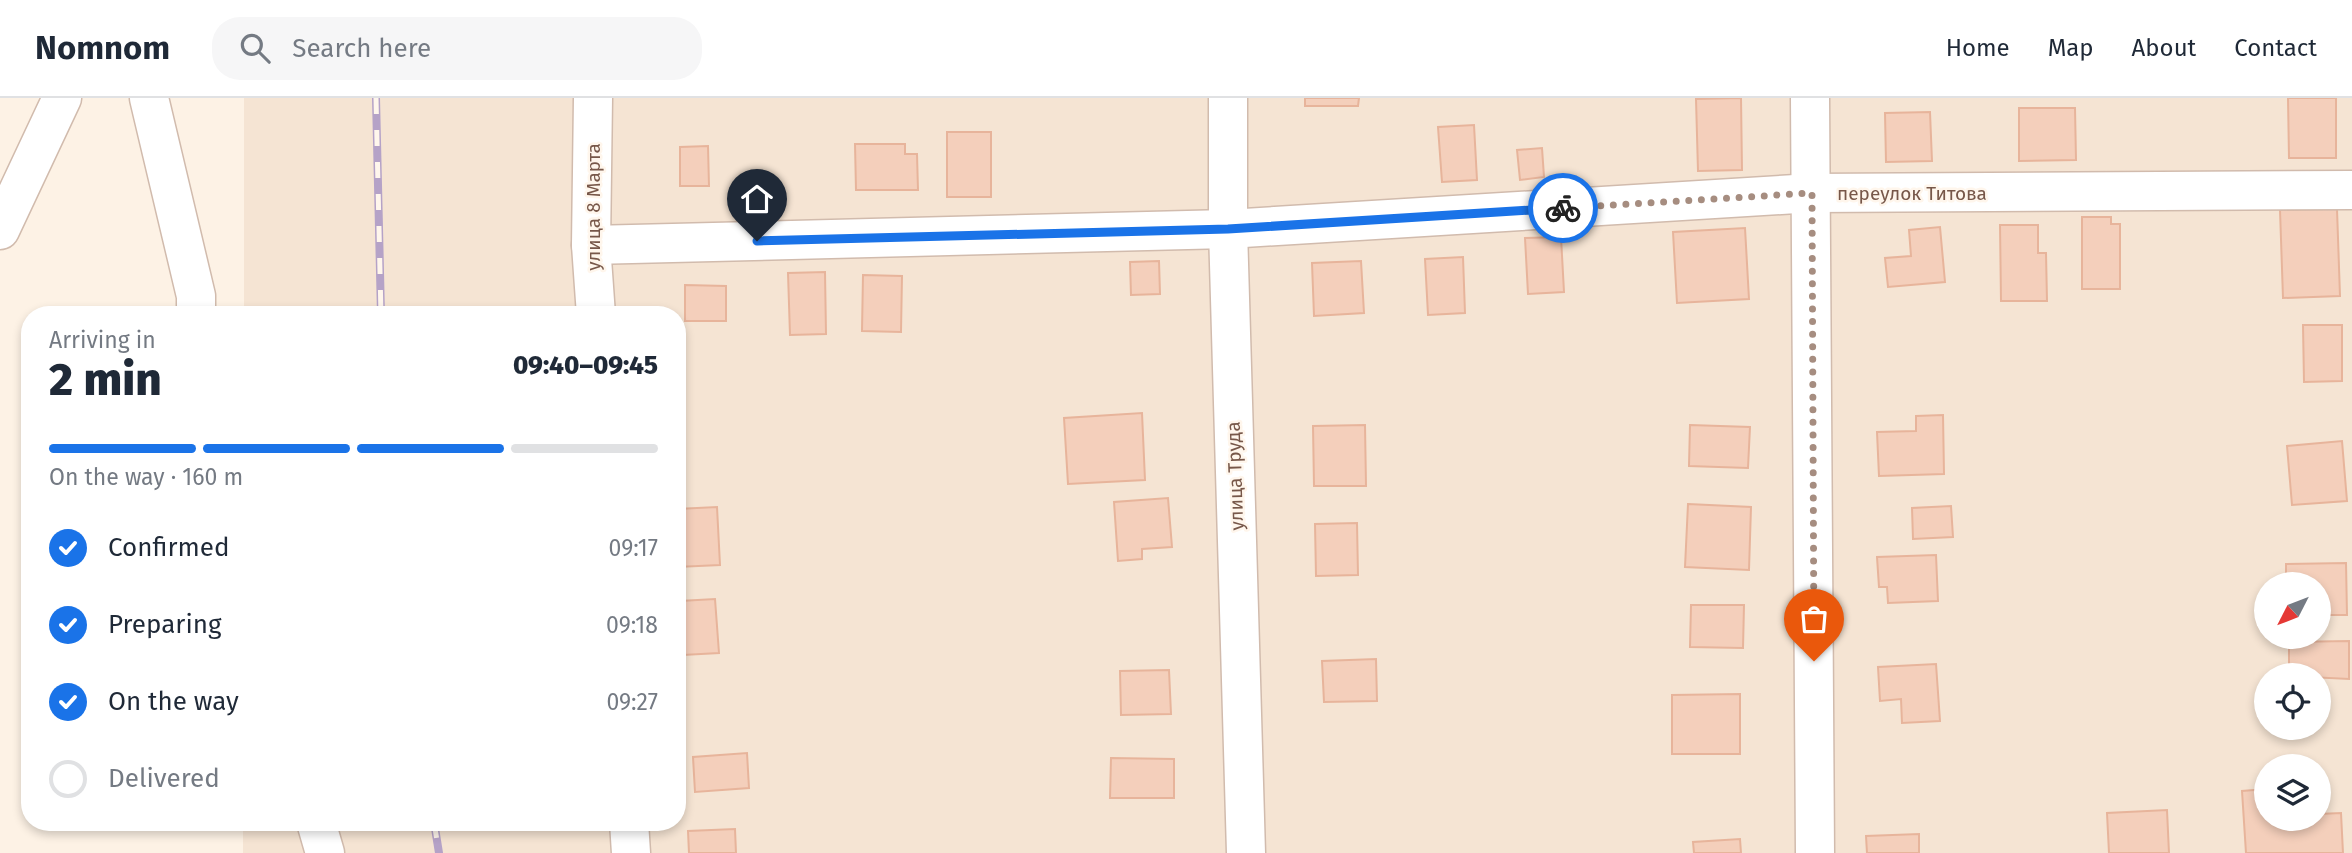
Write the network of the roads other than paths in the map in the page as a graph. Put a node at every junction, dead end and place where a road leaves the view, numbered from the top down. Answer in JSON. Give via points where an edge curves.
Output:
{"nodes":[{"id":1,"x":62,"y":98,"type":"edge"},
{"id":2,"x":149,"y":98,"type":"edge"},
{"id":3,"x":593,"y":98,"type":"edge"},
{"id":4,"x":1228,"y":98,"type":"edge"},
{"id":5,"x":1810,"y":98,"type":"edge"},
{"id":6,"x":2352,"y":190,"type":"edge"},
{"id":7,"x":1812,"y":193,"type":"junction"},
{"id":8,"x":1228,"y":229,"type":"junction"},
{"id":9,"x":0,"y":230,"type":"edge"},
{"id":10,"x":591,"y":245,"type":"junction"},
{"id":11,"x":196,"y":306,"type":"edge"},
{"id":12,"x":595,"y":306,"type":"edge"},
{"id":13,"x":319,"y":831,"type":"edge"},
{"id":14,"x":630,"y":831,"type":"edge"},
{"id":15,"x":325,"y":853,"type":"edge"},
{"id":16,"x":631,"y":853,"type":"edge"},
{"id":17,"x":1246,"y":853,"type":"edge"},
{"id":18,"x":1815,"y":853,"type":"edge"}],
"edges":[{"from":1,"to":9,"type":"street"},
{"from":2,"to":11,"type":"street"},
{"from":3,"to":10,"type":"street","name":"улица 8 Марта"},
{"from":4,"to":8,"type":"street","name":"улица Труда"},
{"from":5,"to":7,"type":"street"},
{"from":6,"to":7,"type":"street","name":"переулок Титова"},
{"from":7,"to":8,"type":"street","name":"переулок Титова"},
{"from":7,"to":18,"type":"street"},
{"from":8,"to":10,"type":"street","name":"переулок Титова"},
{"from":8,"to":17,"type":"street","name":"улица Труда"},
{"from":10,"to":12,"type":"street","name":"улица 8 Марта"},
{"from":13,"to":15,"type":"street"},
{"from":14,"to":16,"type":"street"}]}
